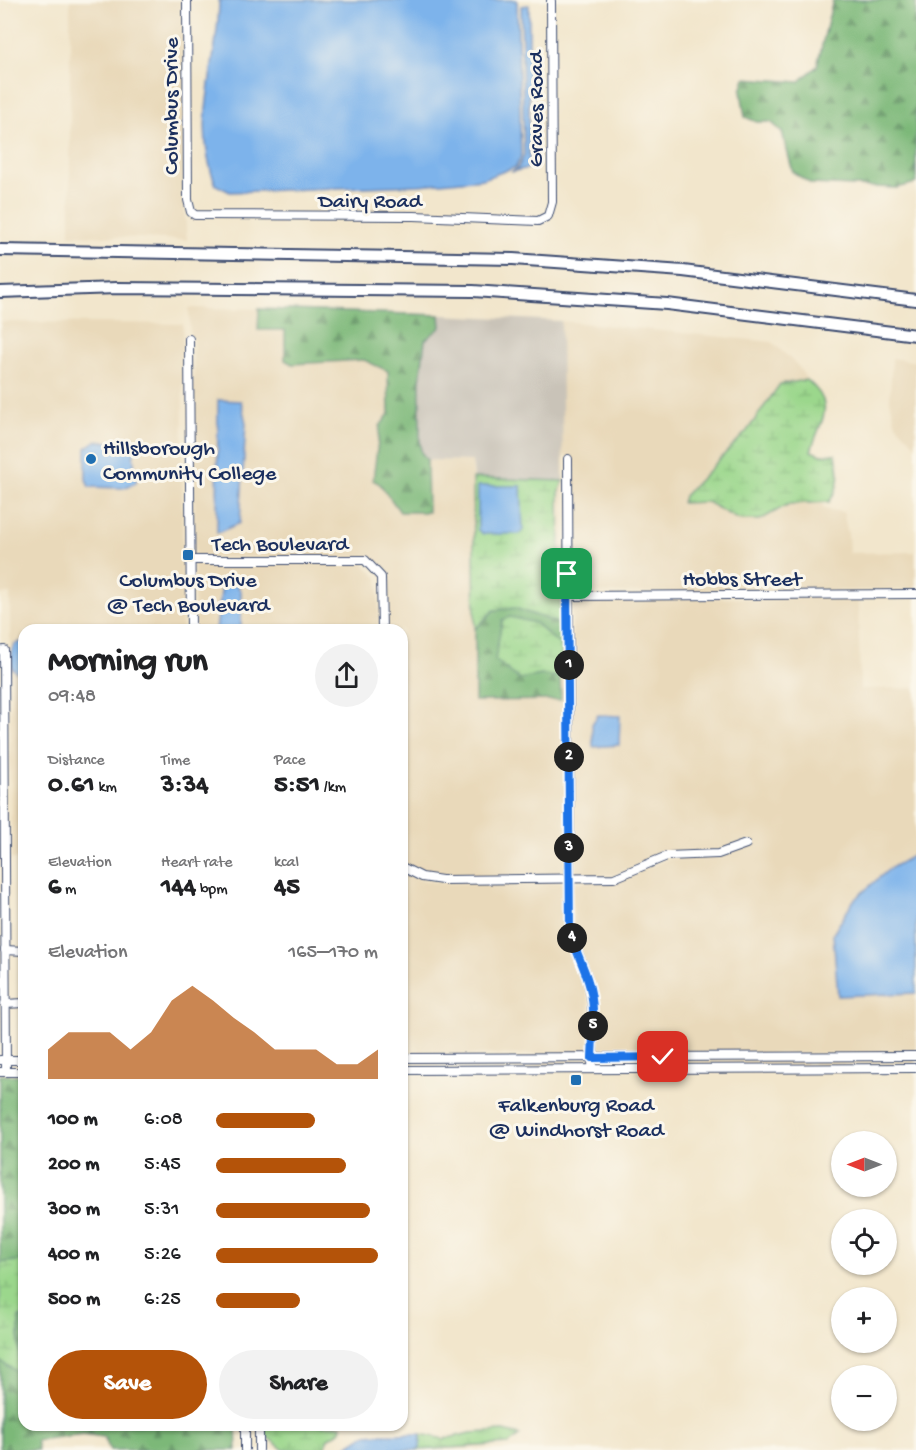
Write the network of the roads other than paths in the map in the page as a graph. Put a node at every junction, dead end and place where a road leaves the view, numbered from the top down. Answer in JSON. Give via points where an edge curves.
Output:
{"nodes":[{"id":1,"x":187,"y":0,"type":"edge"},
{"id":2,"x":551,"y":1,"type":"edge"},
{"id":3,"x":190,"y":212,"type":"joint"},
{"id":4,"x":548,"y":216,"type":"joint"},
{"id":5,"x":0,"y":249,"type":"edge"},
{"id":6,"x":0,"y":292,"type":"edge"},
{"id":7,"x":916,"y":300,"type":"edge"},
{"id":8,"x":916,"y":335,"type":"edge"},
{"id":9,"x":189,"y":339,"type":"dead end"},
{"id":10,"x":568,"y":459,"type":"dead end"},
{"id":11,"x":191,"y":560,"type":"junction"},
{"id":12,"x":916,"y":594,"type":"edge"},
{"id":13,"x":569,"y":596,"type":"junction"},
{"id":14,"x":191,"y":624,"type":"edge"},
{"id":15,"x":382,"y":624,"type":"edge"},
{"id":16,"x":4,"y":650,"type":"dead end"},
{"id":17,"x":3,"y":751,"type":"edge"},
{"id":18,"x":746,"y":844,"type":"dead end"},
{"id":19,"x":408,"y":870,"type":"edge"},
{"id":20,"x":569,"y":879,"type":"junction"},
{"id":21,"x":2,"y":899,"type":"edge"},
{"id":22,"x":5,"y":950,"type":"junction"},
{"id":23,"x":18,"y":951,"type":"edge"},
{"id":24,"x":18,"y":1003,"type":"edge"},
{"id":25,"x":5,"y":1004,"type":"junction"},
{"id":26,"x":809,"y":1056,"type":"junction"},
{"id":27,"x":916,"y":1056,"type":"edge"},
{"id":28,"x":408,"y":1058,"type":"edge"},
{"id":29,"x":592,"y":1058,"type":"junction"},
{"id":30,"x":3,"y":1060,"type":"edge"},
{"id":31,"x":809,"y":1068,"type":"junction"},
{"id":32,"x":916,"y":1068,"type":"edge"},
{"id":33,"x":592,"y":1069,"type":"junction"},
{"id":34,"x":408,"y":1070,"type":"edge"},
{"id":35,"x":3,"y":1072,"type":"edge"},
{"id":36,"x":245,"y":1431,"type":"edge"},
{"id":37,"x":259,"y":1431,"type":"edge"},
{"id":38,"x":246,"y":1450,"type":"edge"},
{"id":39,"x":259,"y":1450,"type":"edge"}],
"edges":[{"from":1,"to":3,"type":"street","name":"Columbus Drive"},
{"from":2,"to":4,"type":"street","name":"Graves Road","via":[[552,202]]},
{"from":3,"to":4,"type":"street","name":"Dairy Road","via":[[200,216],[414,216],[538,221]]},
{"from":5,"to":7,"type":"highway","via":[[457,256],[569,262]]},
{"from":6,"to":8,"type":"highway","via":[[117,288],[473,291],[668,304]]},
{"from":9,"to":11,"type":"street"},
{"from":10,"to":13,"type":"street"},
{"from":11,"to":14,"type":"street"},
{"from":11,"to":15,"type":"street","name":"Tech Boulevard","via":[[364,560],[381,577]]},
{"from":12,"to":13,"type":"street","name":"Hobbs Street"},
{"from":13,"to":20,"type":"street"},
{"from":16,"to":17,"type":"street"},
{"from":17,"to":21,"type":"street"},
{"from":18,"to":20,"type":"street","via":[[718,854],[667,856],[614,878]]},
{"from":19,"to":20,"type":"street","via":[[442,880]]},
{"from":20,"to":29,"type":"street","via":[[570,932],[593,1006]]},
{"from":21,"to":22,"type":"street"},
{"from":22,"to":23,"type":"street"},
{"from":22,"to":25,"type":"street"},
{"from":24,"to":25,"type":"street"},
{"from":25,"to":30,"type":"street"},
{"from":26,"to":27,"type":"street"},
{"from":26,"to":29,"type":"street"},
{"from":26,"to":31,"type":"street"},
{"from":28,"to":29,"type":"street"},
{"from":29,"to":33,"type":"street"},
{"from":30,"to":35,"type":"street"},
{"from":31,"to":32,"type":"street"},
{"from":31,"to":33,"type":"street"},
{"from":33,"to":34,"type":"street"},
{"from":36,"to":38,"type":"street"},
{"from":37,"to":39,"type":"street"}]}
